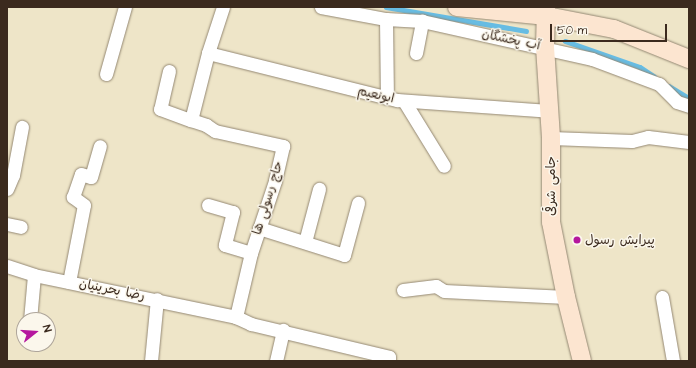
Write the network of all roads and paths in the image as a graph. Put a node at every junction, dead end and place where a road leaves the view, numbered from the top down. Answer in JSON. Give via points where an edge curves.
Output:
{"nodes":[{"id":1,"x":125,"y":7,"type":"edge"},
{"id":2,"x":223,"y":7,"type":"edge"},
{"id":3,"x":321,"y":7,"type":"edge"},
{"id":4,"x":457,"y":7,"type":"edge"},
{"id":5,"x":546,"y":12,"type":"edge"},
{"id":6,"x":386,"y":19,"type":"junction"},
{"id":7,"x":422,"y":21,"type":"junction"},
{"id":8,"x":545,"y":47,"type":"junction"},
{"id":9,"x":208,"y":53,"type":"junction"},
{"id":10,"x":416,"y":53,"type":"dead end"},
{"id":11,"x":689,"y":59,"type":"edge"},
{"id":12,"x":170,"y":71,"type":"dead end"},
{"id":13,"x":106,"y":74,"type":"dead end"},
{"id":14,"x":387,"y":98,"type":"junction"},
{"id":15,"x":404,"y":101,"type":"junction"},
{"id":16,"x":689,"y":106,"type":"edge"},
{"id":17,"x":549,"y":111,"type":"junction"},
{"id":18,"x":191,"y":120,"type":"junction"},
{"id":19,"x":22,"y":127,"type":"dead end"},
{"id":20,"x":551,"y":138,"type":"junction"},
{"id":21,"x":689,"y":142,"type":"edge"},
{"id":22,"x":100,"y":146,"type":"dead end"},
{"id":23,"x":444,"y":166,"type":"dead end"},
{"id":24,"x":320,"y":189,"type":"dead end"},
{"id":25,"x":7,"y":190,"type":"edge"},
{"id":26,"x":358,"y":203,"type":"dead end"},
{"id":27,"x":208,"y":205,"type":"dead end"},
{"id":28,"x":7,"y":224,"type":"edge"},
{"id":29,"x":21,"y":227,"type":"dead end"},
{"id":30,"x":259,"y":228,"type":"junction"},
{"id":31,"x":305,"y":242,"type":"junction"},
{"id":32,"x":251,"y":253,"type":"junction"},
{"id":33,"x":7,"y":266,"type":"edge"},
{"id":34,"x":34,"y":275,"type":"junction"},
{"id":35,"x":69,"y":282,"type":"junction"},
{"id":36,"x":403,"y":290,"type":"dead end"},
{"id":37,"x":566,"y":297,"type":"junction"},
{"id":38,"x":662,"y":297,"type":"dead end"},
{"id":39,"x":157,"y":299,"type":"junction"},
{"id":40,"x":31,"y":312,"type":"edge"},
{"id":41,"x":236,"y":317,"type":"junction"},
{"id":42,"x":283,"y":330,"type":"junction"},
{"id":43,"x":151,"y":361,"type":"edge"},
{"id":44,"x":276,"y":361,"type":"edge"},
{"id":45,"x":389,"y":361,"type":"edge"},
{"id":46,"x":582,"y":361,"type":"edge"},
{"id":47,"x":673,"y":361,"type":"edge"}],
"edges":[{"from":1,"to":13,"type":"street"},
{"from":2,"to":9,"type":"street"},
{"from":3,"to":6,"type":"street","name":"آب پخشگان"},
{"from":4,"to":5,"type":"street"},
{"from":5,"to":8,"type":"street","name":"جامی شرقی"},
{"from":5,"to":11,"type":"street","via":[[614,29]]},
{"from":6,"to":7,"type":"street","name":"آب پخشگان"},
{"from":6,"to":14,"type":"street"},
{"from":7,"to":8,"type":"street","name":"آب پخشگان"},
{"from":7,"to":10,"type":"street"},
{"from":8,"to":16,"type":"street","name":"آب پخشگان","via":[[592,59],[659,84],[677,102]]},
{"from":8,"to":17,"type":"street","name":"جامی شرقی"},
{"from":9,"to":14,"type":"street","name":"ابونعیم"},
{"from":9,"to":18,"type":"street"},
{"from":12,"to":18,"type":"street","via":[[160,110]]},
{"from":14,"to":15,"type":"street","name":"ابونعیم"},
{"from":15,"to":17,"type":"street","name":"ابونعیم"},
{"from":15,"to":23,"type":"street"},
{"from":17,"to":20,"type":"street","name":"جامی شرقی"},
{"from":18,"to":30,"type":"street","name":"حاج رسولی ها","via":[[215,131],[284,146]]},
{"from":19,"to":25,"type":"street","via":[[13,175]]},
{"from":20,"to":21,"type":"street","via":[[632,141],[648,137]]},
{"from":20,"to":37,"type":"street","name":"جامی شرقی","via":[[551,222]]},
{"from":22,"to":35,"type":"street","via":[[91,177],[82,174],[73,197],[84,205]]},
{"from":24,"to":31,"type":"street"},
{"from":26,"to":31,"type":"street","via":[[344,255]]},
{"from":27,"to":32,"type":"street","via":[[233,212],[225,245]]},
{"from":28,"to":29,"type":"street"},
{"from":30,"to":31,"type":"street"},
{"from":30,"to":32,"type":"street","name":"حاج رسولی ها"},
{"from":32,"to":41,"type":"street","name":"حاج رسولی ها"},
{"from":33,"to":34,"type":"street","name":"رضا بحرینیان"},
{"from":34,"to":35,"type":"street","name":"رضا بحرینیان"},
{"from":34,"to":40,"type":"street"},
{"from":35,"to":39,"type":"street","name":"رضا بحرینیان"},
{"from":36,"to":37,"type":"street","via":[[436,286],[444,291]]},
{"from":37,"to":46,"type":"street","name":"جامی شرقی"},
{"from":38,"to":47,"type":"street"},
{"from":39,"to":41,"type":"street"},
{"from":39,"to":43,"type":"street","name":"رضا بحرینیان"},
{"from":41,"to":42,"type":"street","via":[[251,324]]},
{"from":42,"to":44,"type":"street"},
{"from":42,"to":45,"type":"street","via":[[389,357]]}]}
